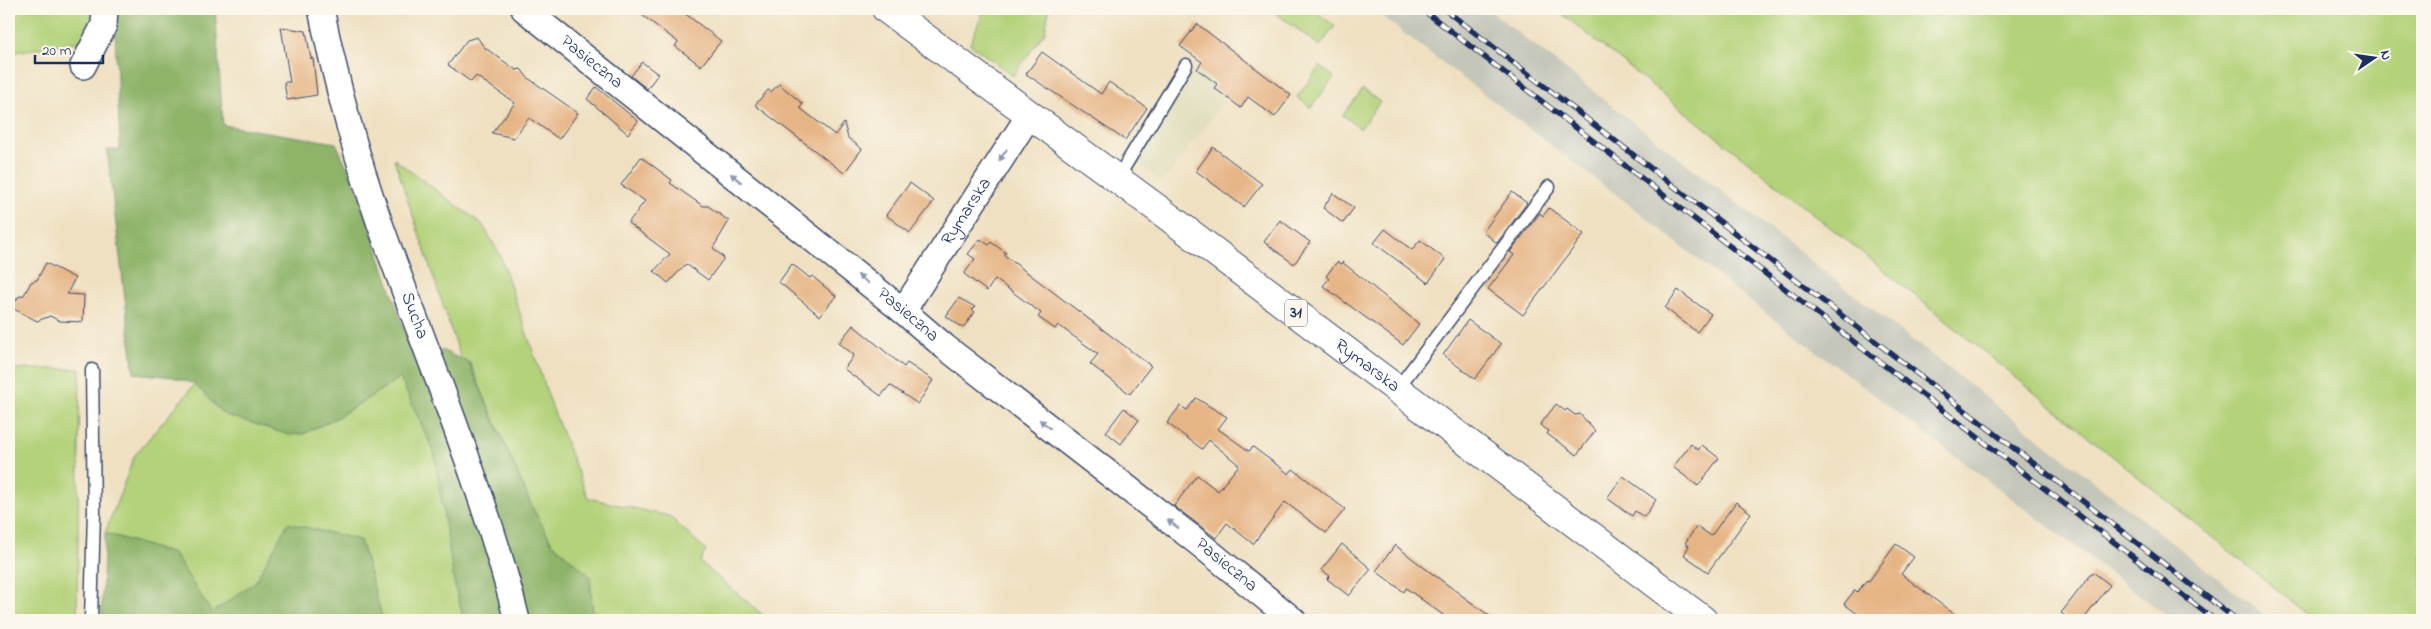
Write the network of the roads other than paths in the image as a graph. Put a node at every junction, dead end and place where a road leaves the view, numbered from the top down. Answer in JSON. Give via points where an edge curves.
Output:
{"nodes":[{"id":1,"x":105,"y":9,"type":"edge"},
{"id":2,"x":321,"y":9,"type":"edge"},
{"id":3,"x":524,"y":9,"type":"edge"},
{"id":4,"x":886,"y":9,"type":"edge"},
{"id":5,"x":1186,"y":64,"type":"dead end"},
{"id":6,"x":83,"y":66,"type":"dead end"},
{"id":7,"x":1030,"y":114,"type":"junction"},
{"id":8,"x":1117,"y":179,"type":"junction"},
{"id":9,"x":1550,"y":187,"type":"dead end"},
{"id":10,"x":903,"y":311,"type":"junction"},
{"id":11,"x":92,"y":370,"type":"dead end"},
{"id":12,"x":1397,"y":389,"type":"junction"},
{"id":13,"x":91,"y":620,"type":"edge"},
{"id":14,"x":517,"y":620,"type":"edge"},
{"id":15,"x":1292,"y":620,"type":"edge"},
{"id":16,"x":1703,"y":620,"type":"edge"}],
"edges":[{"from":1,"to":6,"type":"street","via":[[104,25]]},
{"from":2,"to":14,"type":"street","name":"Sucha","via":[[336,82],[358,155],[489,521]]},
{"from":10,"to":3,"type":"street","name":"Pasieczna","one_way":true},
{"from":4,"to":7,"type":"main road","name":"Rymarska","number":"31"},
{"from":5,"to":8,"type":"lane"},
{"from":7,"to":8,"type":"main road","name":"Rymarska","number":"31"},
{"from":7,"to":10,"type":"street","name":"Rymarska","one_way":true},
{"from":8,"to":12,"type":"main road","name":"Rymarska","number":"31"},
{"from":9,"to":12,"type":"lane"},
{"from":15,"to":10,"type":"street","name":"Pasieczna","one_way":true},
{"from":11,"to":13,"type":"lane","via":[[94,512]]},
{"from":12,"to":16,"type":"main road","name":"Rymarska","number":"31"}]}
